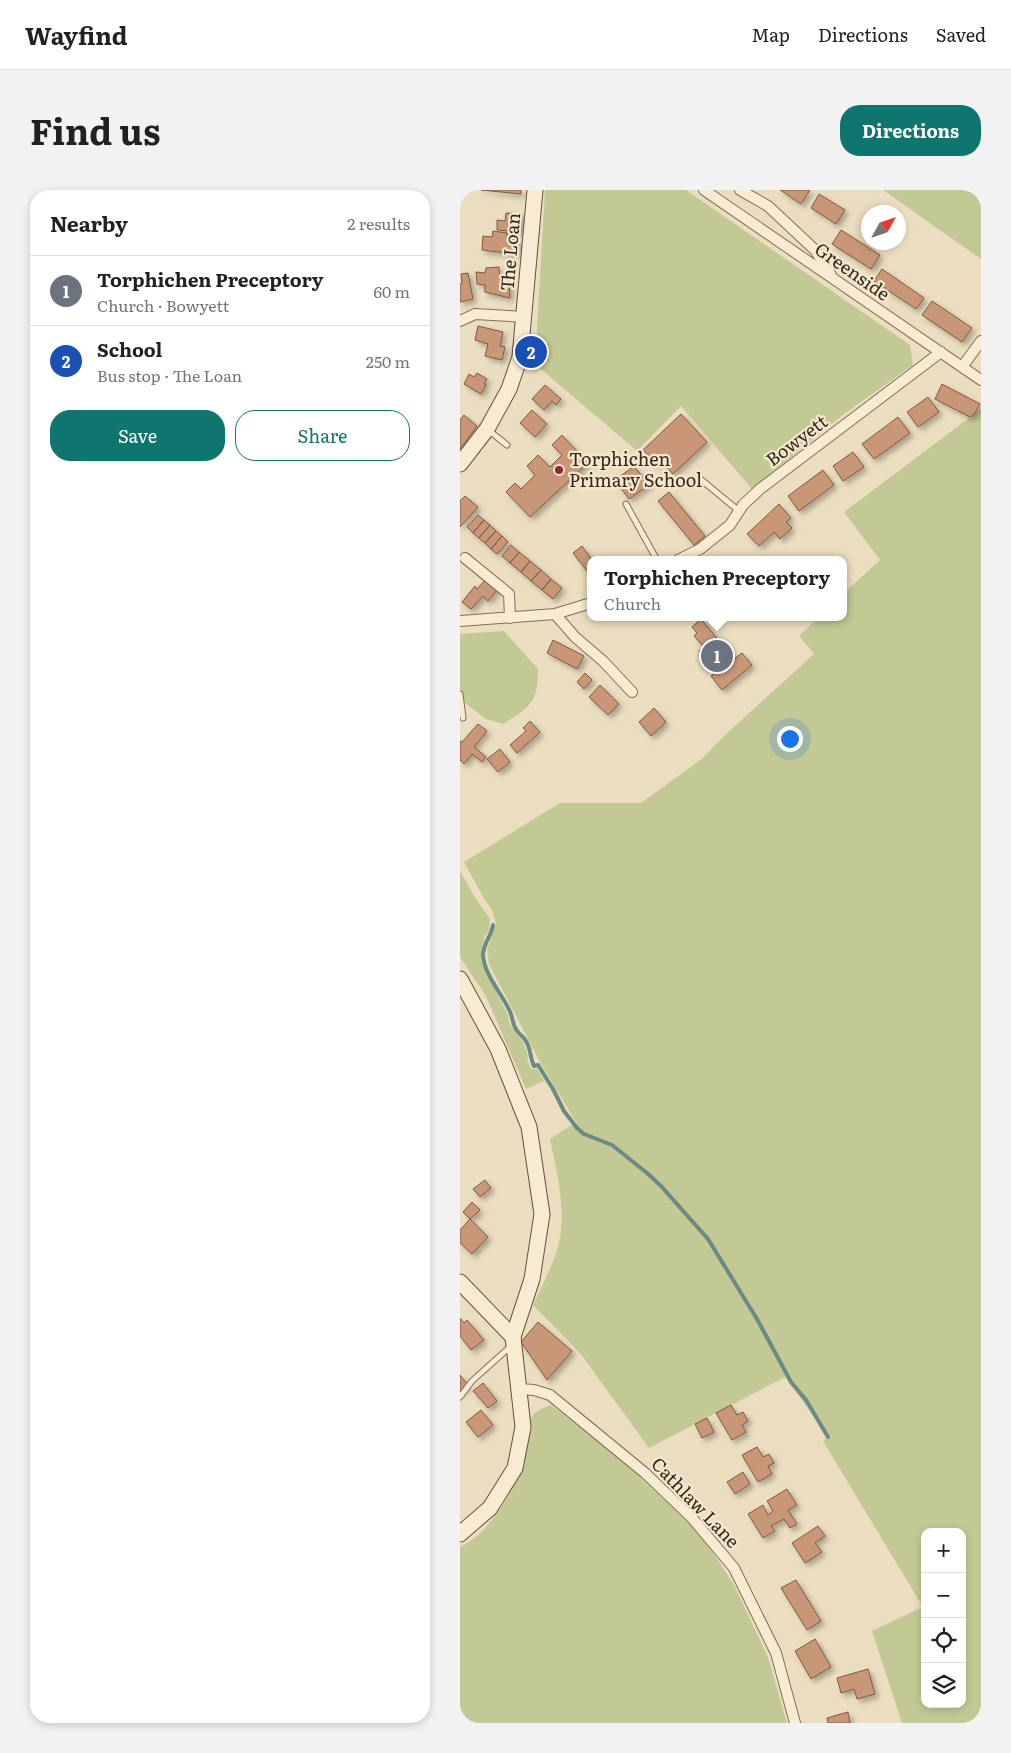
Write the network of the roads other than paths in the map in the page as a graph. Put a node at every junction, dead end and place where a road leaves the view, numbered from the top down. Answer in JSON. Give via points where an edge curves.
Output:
{"nodes":[{"id":1,"x":535,"y":190,"type":"edge"},
{"id":2,"x":704,"y":190,"type":"edge"},
{"id":3,"x":740,"y":190,"type":"edge"},
{"id":4,"x":834,"y":279,"type":"junction"},
{"id":5,"x":524,"y":317,"type":"junction"},
{"id":6,"x":460,"y":321,"type":"edge"},
{"id":7,"x":981,"y":341,"type":"edge"},
{"id":8,"x":941,"y":352,"type":"junction"},
{"id":9,"x":962,"y":367,"type":"junction"},
{"id":10,"x":981,"y":380,"type":"edge"},
{"id":11,"x":487,"y":429,"type":"junction"},
{"id":12,"x":507,"y":445,"type":"dead end"},
{"id":13,"x":460,"y":464,"type":"edge"},
{"id":14,"x":699,"y":478,"type":"dead end"},
{"id":15,"x":626,"y":504,"type":"dead end"},
{"id":16,"x":739,"y":511,"type":"junction"},
{"id":17,"x":655,"y":556,"type":"edge"},
{"id":18,"x":686,"y":556,"type":"edge"},
{"id":19,"x":465,"y":558,"type":"dead end"},
{"id":20,"x":587,"y":603,"type":"edge"},
{"id":21,"x":555,"y":614,"type":"junction"},
{"id":22,"x":510,"y":618,"type":"junction"},
{"id":23,"x":460,"y":621,"type":"edge"},
{"id":24,"x":632,"y":692,"type":"dead end"},
{"id":25,"x":460,"y":694,"type":"edge"},
{"id":26,"x":463,"y":718,"type":"dead end"},
{"id":27,"x":460,"y":979,"type":"edge"},
{"id":28,"x":460,"y":1282,"type":"edge"},
{"id":29,"x":513,"y":1340,"type":"junction"},
{"id":30,"x":519,"y":1389,"type":"junction"},
{"id":31,"x":460,"y":1397,"type":"edge"},
{"id":32,"x":460,"y":1534,"type":"edge"},
{"id":33,"x":795,"y":1723,"type":"edge"}],
"edges":[{"from":1,"to":5,"type":"main road","name":"The Loan"},
{"from":2,"to":4,"type":"street","name":"Greenside"},
{"from":3,"to":4,"type":"street","via":[[768,206],[815,250]]},
{"from":4,"to":8,"type":"street","name":"Greenside"},
{"from":5,"to":6,"type":"street","name":"The Loan","via":[[475,314]]},
{"from":5,"to":11,"type":"main road","name":"The Loan","via":[[520,357],[509,389]]},
{"from":7,"to":9,"type":"street"},
{"from":8,"to":9,"type":"street","name":"Greenside"},
{"from":8,"to":16,"type":"street","name":"Bowyett","via":[[760,489]]},
{"from":9,"to":10,"type":"street","name":"Greenside"},
{"from":11,"to":12,"type":"lane"},
{"from":11,"to":13,"type":"main road","name":"The Loan"},
{"from":14,"to":16,"type":"lane"},
{"from":15,"to":17,"type":"lane"},
{"from":16,"to":18,"type":"street","name":"Bowyett","via":[[730,525]]},
{"from":19,"to":22,"type":"street","via":[[510,594]]},
{"from":20,"to":21,"type":"street"},
{"from":21,"to":22,"type":"street"},
{"from":21,"to":24,"type":"street"},
{"from":22,"to":23,"type":"street"},
{"from":25,"to":26,"type":"lane"},
{"from":27,"to":29,"type":"main road","via":[[498,1049],[529,1127],[542,1214],[532,1279]]},
{"from":28,"to":29,"type":"main road"},
{"from":29,"to":30,"type":"main road"},
{"from":29,"to":31,"type":"lane","via":[[472,1380]]},
{"from":30,"to":32,"type":"main road","via":[[523,1427],[515,1468],[490,1508]]},
{"from":30,"to":33,"type":"street","name":"Cathlaw Lane","via":[[550,1395],[645,1473],[692,1518],[734,1568],[776,1653]]}]}
